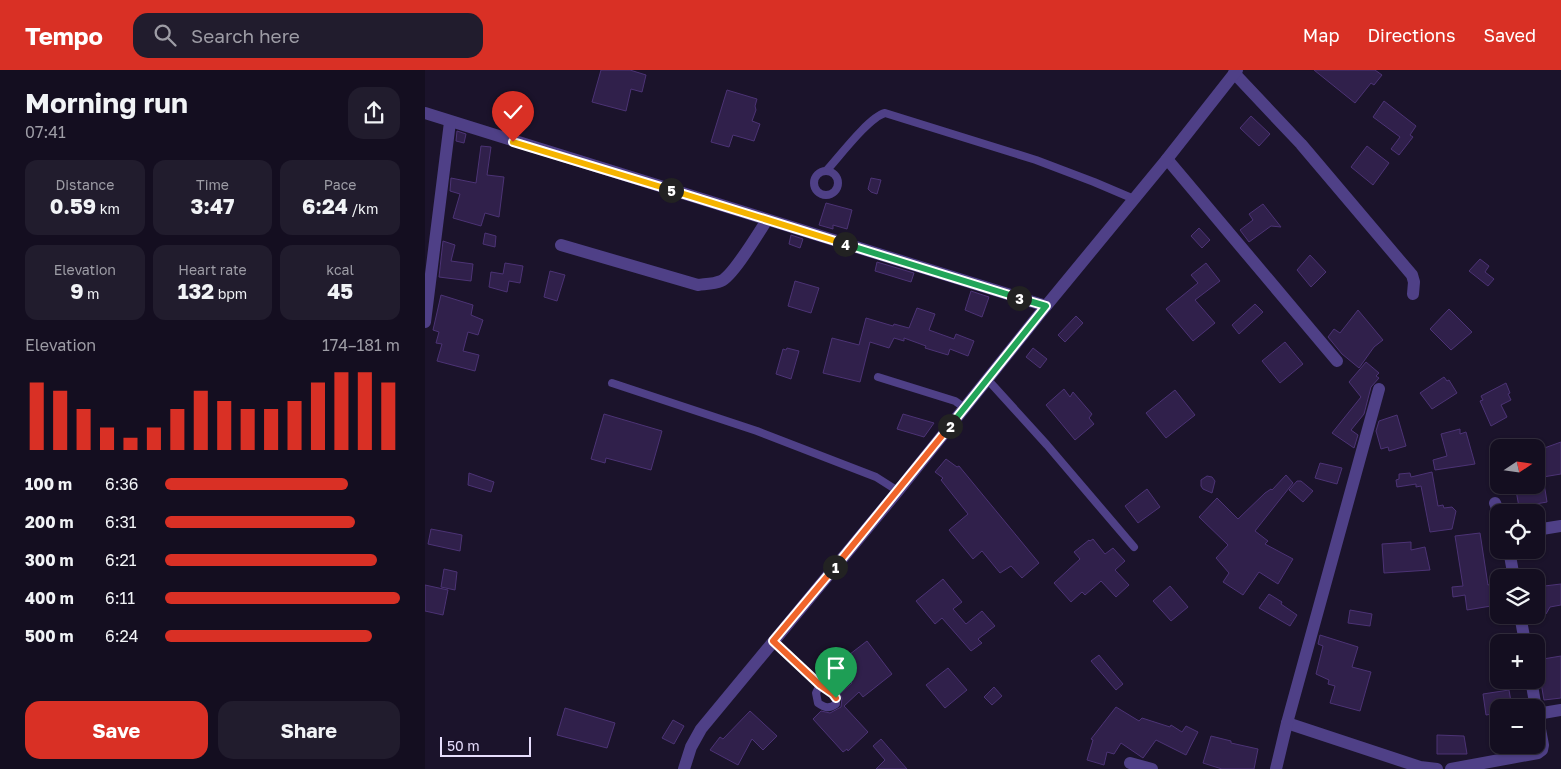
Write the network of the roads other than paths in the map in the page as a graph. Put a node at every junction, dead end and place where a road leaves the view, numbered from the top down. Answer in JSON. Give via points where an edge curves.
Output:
{"nodes":[{"id":1,"x":1235,"y":72,"type":"edge"},
{"id":2,"x":425,"y":114,"type":"edge"},
{"id":3,"x":450,"y":122,"type":"junction"},
{"id":4,"x":1167,"y":159,"type":"junction"},
{"id":5,"x":827,"y":170,"type":"dead end"},
{"id":6,"x":1134,"y":199,"type":"junction"},
{"id":7,"x":767,"y":220,"type":"junction"},
{"id":8,"x":561,"y":245,"type":"dead end"},
{"id":9,"x":1413,"y":294,"type":"dead end"},
{"id":10,"x":1046,"y":306,"type":"junction"},
{"id":11,"x":425,"y":322,"type":"edge"},
{"id":12,"x":1337,"y":361,"type":"dead end"},
{"id":13,"x":878,"y":377,"type":"dead end"},
{"id":14,"x":988,"y":380,"type":"junction"},
{"id":15,"x":612,"y":383,"type":"dead end"},
{"id":16,"x":1379,"y":389,"type":"dead end"},
{"id":17,"x":965,"y":408,"type":"junction"},
{"id":18,"x":898,"y":491,"type":"junction"},
{"id":19,"x":1561,"y":526,"type":"edge"},
{"id":20,"x":1545,"y":529,"type":"edge"},
{"id":21,"x":1134,"y":548,"type":"dead end"},
{"id":22,"x":773,"y":641,"type":"junction"},
{"id":23,"x":820,"y":685,"type":"dead end"},
{"id":24,"x":1545,"y":710,"type":"edge"},
{"id":25,"x":1561,"y":710,"type":"edge"},
{"id":26,"x":1287,"y":724,"type":"junction"},
{"id":27,"x":1532,"y":754,"type":"edge"},
{"id":28,"x":1130,"y":763,"type":"dead end"},
{"id":29,"x":684,"y":769,"type":"edge"},
{"id":30,"x":1152,"y":769,"type":"edge"},
{"id":31,"x":1276,"y":769,"type":"edge"},
{"id":32,"x":1437,"y":769,"type":"edge"},
{"id":33,"x":1451,"y":769,"type":"edge"}],
"edges":[{"from":1,"to":4,"type":"street"},
{"from":1,"to":9,"type":"street","via":[[1401,262],[1412,276]]},
{"from":2,"to":3,"type":"street"},
{"from":3,"to":7,"type":"street"},
{"from":3,"to":11,"type":"street"},
{"from":4,"to":6,"type":"street"},
{"from":4,"to":12,"type":"street"},
{"from":5,"to":6,"type":"lane","via":[[866,127],[885,113],[1036,160]]},
{"from":6,"to":10,"type":"street"},
{"from":7,"to":8,"type":"street","via":[[723,281],[709,284],[698,284]]},
{"from":7,"to":10,"type":"street"},
{"from":10,"to":14,"type":"street"},
{"from":13,"to":17,"type":"lane","via":[[955,401]]},
{"from":14,"to":17,"type":"street"},
{"from":14,"to":21,"type":"lane"},
{"from":15,"to":18,"type":"lane","via":[[757,431],[876,477]]},
{"from":16,"to":26,"type":"street"},
{"from":17,"to":18,"type":"street"},
{"from":18,"to":22,"type":"street"},
{"from":19,"to":20,"type":"street"},
{"from":22,"to":23,"type":"lane"},
{"from":22,"to":29,"type":"street","via":[[701,729]]},
{"from":24,"to":25,"type":"street"},
{"from":26,"to":31,"type":"street"},
{"from":26,"to":32,"type":"street","via":[[1420,767]]},
{"from":27,"to":33,"type":"street"},
{"from":28,"to":30,"type":"street"}]}
